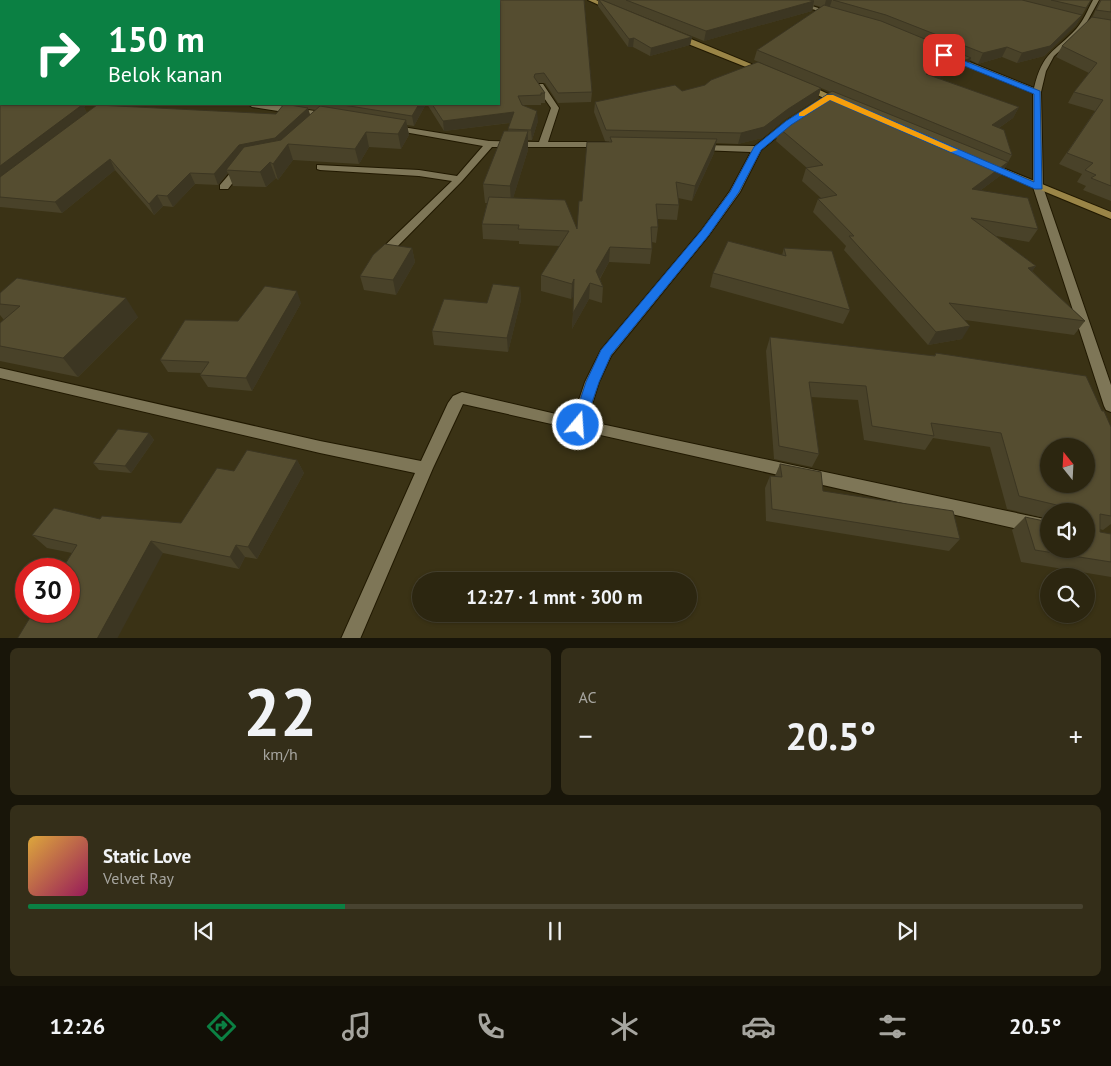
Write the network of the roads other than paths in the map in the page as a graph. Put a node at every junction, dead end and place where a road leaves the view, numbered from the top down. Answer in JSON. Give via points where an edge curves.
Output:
{"nodes":[{"id":1,"x":591,"y":0,"type":"edge"},
{"id":2,"x":785,"y":0,"type":"edge"},
{"id":3,"x":1096,"y":0,"type":"edge"},
{"id":4,"x":625,"y":14,"type":"edge"},
{"id":5,"x":843,"y":16,"type":"edge"},
{"id":6,"x":668,"y":32,"type":"edge"},
{"id":7,"x":944,"y":55,"type":"edge"},
{"id":8,"x":775,"y":75,"type":"edge"},
{"id":9,"x":794,"y":82,"type":"edge"},
{"id":10,"x":540,"y":86,"type":"edge"},
{"id":11,"x":1038,"y":92,"type":"junction"},
{"id":12,"x":848,"y":104,"type":"edge"},
{"id":13,"x":257,"y":105,"type":"edge"},
{"id":14,"x":342,"y":118,"type":"edge"},
{"id":15,"x":797,"y":118,"type":"edge"},
{"id":16,"x":381,"y":125,"type":"edge"},
{"id":17,"x":489,"y":144,"type":"junction"},
{"id":18,"x":542,"y":145,"type":"junction"},
{"id":19,"x":610,"y":145,"type":"edge"},
{"id":20,"x":688,"y":147,"type":"edge"},
{"id":21,"x":757,"y":149,"type":"junction"},
{"id":22,"x":246,"y":160,"type":"edge"},
{"id":23,"x":975,"y":160,"type":"edge"},
{"id":24,"x":320,"y":166,"type":"dead end"},
{"id":25,"x":459,"y":179,"type":"junction"},
{"id":26,"x":224,"y":187,"type":"edge"},
{"id":27,"x":1038,"y":187,"type":"junction"},
{"id":28,"x":1111,"y":216,"type":"edge"},
{"id":29,"x":369,"y":268,"type":"edge"},
{"id":30,"x":0,"y":373,"type":"edge"},
{"id":31,"x":1111,"y":406,"type":"edge"},
{"id":32,"x":578,"y":425,"type":"junction"},
{"id":33,"x":425,"y":468,"type":"junction"},
{"id":34,"x":1040,"y":526,"type":"edge"},
{"id":35,"x":350,"y":638,"type":"edge"}],
"edges":[{"from":1,"to":4,"type":"street"},
{"from":2,"to":5,"type":"street"},
{"from":3,"to":11,"type":"street","via":[[1085,23],[1051,55],[1042,71]]},
{"from":6,"to":8,"type":"street"},
{"from":7,"to":11,"type":"street"},
{"from":9,"to":12,"type":"street","via":[[826,99]]},
{"from":10,"to":18,"type":"street","via":[[555,108]]},
{"from":11,"to":27,"type":"street"},
{"from":13,"to":14,"type":"street","via":[[319,118]]},
{"from":15,"to":21,"type":"street"},
{"from":16,"to":17,"type":"street"},
{"from":17,"to":18,"type":"street"},
{"from":17,"to":25,"type":"street"},
{"from":18,"to":19,"type":"street"},
{"from":20,"to":21,"type":"street"},
{"from":21,"to":32,"type":"street","via":[[735,192],[705,233],[606,353],[592,382]]},
{"from":22,"to":26,"type":"street"},
{"from":23,"to":27,"type":"street"},
{"from":24,"to":25,"type":"street"},
{"from":25,"to":29,"type":"street"},
{"from":27,"to":28,"type":"street"},
{"from":27,"to":31,"type":"street"},
{"from":30,"to":33,"type":"street"},
{"from":32,"to":33,"type":"street","via":[[462,398],[453,407]]},
{"from":32,"to":34,"type":"street"},
{"from":33,"to":35,"type":"street"}]}
